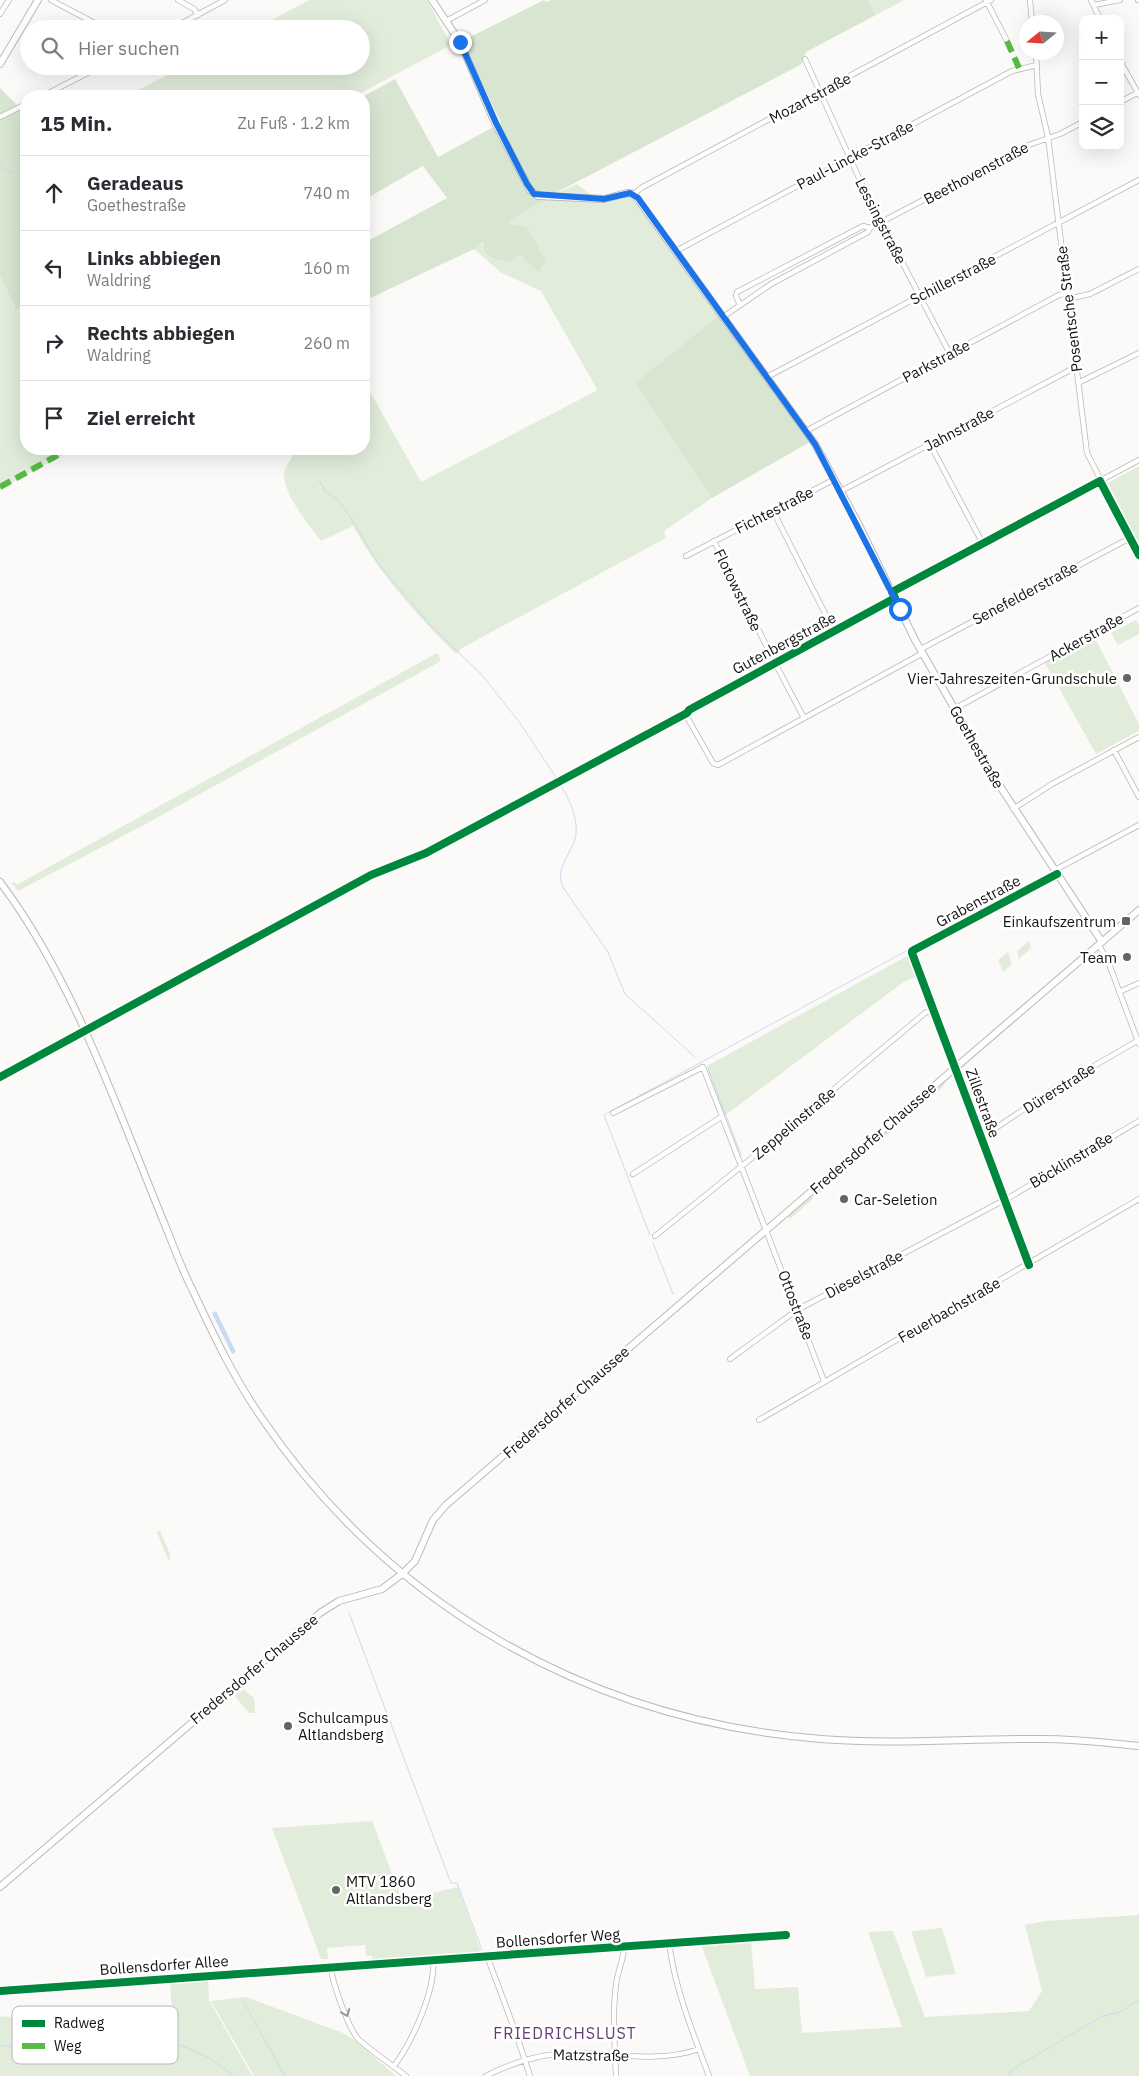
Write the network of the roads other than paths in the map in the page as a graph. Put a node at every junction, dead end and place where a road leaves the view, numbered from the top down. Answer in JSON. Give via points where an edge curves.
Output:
{"nodes":[{"id":1,"x":8,"y":0,"type":"edge"},
{"id":2,"x":38,"y":0,"type":"edge"},
{"id":3,"x":51,"y":0,"type":"edge"},
{"id":4,"x":178,"y":0,"type":"edge"},
{"id":5,"x":225,"y":0,"type":"edge"},
{"id":6,"x":432,"y":0,"type":"edge"},
{"id":7,"x":485,"y":0,"type":"edge"},
{"id":8,"x":1030,"y":0,"type":"edge"},
{"id":9,"x":1091,"y":0,"type":"edge"},
{"id":10,"x":1120,"y":0,"type":"edge"},
{"id":11,"x":988,"y":1,"type":"edge"},
{"id":12,"x":1094,"y":5,"type":"junction"},
{"id":13,"x":0,"y":14,"type":"edge"},
{"id":14,"x":198,"y":15,"type":"junction"},
{"id":15,"x":1031,"y":15,"type":"edge"},
{"id":16,"x":1098,"y":15,"type":"edge"},
{"id":17,"x":26,"y":20,"type":"edge"},
{"id":18,"x":89,"y":20,"type":"edge"},
{"id":19,"x":188,"y":20,"type":"edge"},
{"id":20,"x":446,"y":21,"type":"junction"},
{"id":21,"x":20,"y":30,"type":"edge"},
{"id":22,"x":1007,"y":41,"type":"dead end"},
{"id":23,"x":805,"y":59,"type":"dead end"},
{"id":24,"x":1037,"y":60,"type":"edge"},
{"id":25,"x":0,"y":64,"type":"edge"},
{"id":26,"x":1038,"y":65,"type":"junction"},
{"id":27,"x":1124,"y":68,"type":"edge"},
{"id":28,"x":84,"y":75,"type":"edge"},
{"id":29,"x":55,"y":90,"type":"edge"},
{"id":30,"x":820,"y":92,"type":"junction"},
{"id":31,"x":1139,"y":93,"type":"edge"},
{"id":32,"x":1124,"y":100,"type":"edge"},
{"id":33,"x":20,"y":107,"type":"edge"},
{"id":34,"x":0,"y":117,"type":"edge"},
{"id":35,"x":1079,"y":124,"type":"edge"},
{"id":36,"x":1048,"y":137,"type":"junction"},
{"id":37,"x":849,"y":158,"type":"junction"},
{"id":38,"x":1139,"y":180,"type":"edge"},
{"id":39,"x":634,"y":194,"type":"junction"},
{"id":40,"x":881,"y":223,"type":"junction"},
{"id":41,"x":1059,"y":224,"type":"junction"},
{"id":42,"x":870,"y":228,"type":"junction"},
{"id":43,"x":676,"y":251,"type":"junction"},
{"id":44,"x":1139,"y":269,"type":"edge"},
{"id":45,"x":920,"y":296,"type":"junction"},
{"id":46,"x":1067,"y":296,"type":"junction"},
{"id":47,"x":740,"y":305,"type":"junction"},
{"id":48,"x":723,"y":317,"type":"junction"},
{"id":49,"x":1139,"y":353,"type":"edge"},
{"id":50,"x":950,"y":354,"type":"junction"},
{"id":51,"x":1076,"y":367,"type":"junction"},
{"id":52,"x":768,"y":377,"type":"junction"},
{"id":53,"x":1078,"y":383,"type":"junction"},
{"id":54,"x":806,"y":431,"type":"junction"},
{"id":55,"x":930,"y":444,"type":"junction"},
{"id":56,"x":1139,"y":460,"type":"edge"},
{"id":57,"x":835,"y":479,"type":"junction"},
{"id":58,"x":1100,"y":481,"type":"junction"},
{"id":59,"x":841,"y":491,"type":"junction"},
{"id":60,"x":774,"y":511,"type":"junction"},
{"id":61,"x":1130,"y":538,"type":"junction"},
{"id":62,"x":714,"y":541,"type":"junction"},
{"id":63,"x":983,"y":544,"type":"junction"},
{"id":64,"x":1139,"y":554,"type":"edge"},
{"id":65,"x":686,"y":556,"type":"dead end"},
{"id":66,"x":893,"y":595,"type":"junction"},
{"id":67,"x":1139,"y":608,"type":"edge"},
{"id":68,"x":834,"y":631,"type":"junction"},
{"id":69,"x":922,"y":651,"type":"junction"},
{"id":70,"x":775,"y":663,"type":"junction"},
{"id":71,"x":954,"y":709,"type":"junction"},
{"id":72,"x":804,"y":718,"type":"junction"},
{"id":73,"x":1139,"y":737,"type":"edge"},
{"id":74,"x":1114,"y":750,"type":"junction"},
{"id":75,"x":715,"y":765,"type":"joint"},
{"id":76,"x":1139,"y":797,"type":"edge"},
{"id":77,"x":1014,"y":809,"type":"junction"},
{"id":78,"x":1139,"y":825,"type":"edge"},
{"id":79,"x":1056,"y":872,"type":"junction"},
{"id":80,"x":0,"y":882,"type":"edge"},
{"id":81,"x":1139,"y":910,"type":"edge"},
{"id":82,"x":1101,"y":943,"type":"junction"},
{"id":83,"x":912,"y":951,"type":"joint"},
{"id":84,"x":1139,"y":983,"type":"edge"},
{"id":85,"x":1119,"y":992,"type":"junction"},
{"id":86,"x":933,"y":1009,"type":"junction"},
{"id":87,"x":1138,"y":1042,"type":"edge"},
{"id":88,"x":956,"y":1067,"type":"junction"},
{"id":89,"x":613,"y":1113,"type":"dead end"},
{"id":90,"x":721,"y":1117,"type":"junction"},
{"id":91,"x":1139,"y":1121,"type":"edge"},
{"id":92,"x":981,"y":1138,"type":"junction"},
{"id":93,"x":741,"y":1167,"type":"junction"},
{"id":94,"x":633,"y":1174,"type":"dead end"},
{"id":95,"x":1139,"y":1199,"type":"edge"},
{"id":96,"x":1004,"y":1200,"type":"junction"},
{"id":97,"x":766,"y":1230,"type":"junction"},
{"id":98,"x":655,"y":1236,"type":"dead end"},
{"id":99,"x":1029,"y":1265,"type":"junction"},
{"id":100,"x":797,"y":1310,"type":"junction"},
{"id":101,"x":730,"y":1360,"type":"dead end"},
{"id":102,"x":824,"y":1381,"type":"junction"},
{"id":103,"x":759,"y":1420,"type":"dead end"},
{"id":104,"x":402,"y":1574,"type":"junction"},
{"id":105,"x":1139,"y":1746,"type":"edge"},
{"id":106,"x":0,"y":1887,"type":"edge"},
{"id":107,"x":786,"y":1935,"type":"dead end"},
{"id":108,"x":669,"y":1943,"type":"junction"},
{"id":109,"x":624,"y":1947,"type":"junction"},
{"id":110,"x":487,"y":1956,"type":"junction"},
{"id":111,"x":433,"y":1959,"type":"junction"},
{"id":112,"x":331,"y":1967,"type":"junction"},
{"id":113,"x":0,"y":1991,"type":"edge"},
{"id":114,"x":699,"y":2049,"type":"junction"},
{"id":115,"x":615,"y":2056,"type":"junction"},
{"id":116,"x":526,"y":2060,"type":"junction"},
{"id":117,"x":394,"y":2066,"type":"junction"},
{"id":118,"x":406,"y":2076,"type":"edge"},
{"id":119,"x":486,"y":2076,"type":"edge"},
{"id":120,"x":530,"y":2076,"type":"edge"},
{"id":121,"x":616,"y":2076,"type":"edge"},
{"id":122,"x":709,"y":2076,"type":"edge"}],
"edges":[{"from":1,"to":13,"type":"street"},
{"from":2,"to":17,"type":"main road"},
{"from":3,"to":18,"type":"street"},
{"from":4,"to":14,"type":"street"},
{"from":5,"to":14,"type":"street"},
{"from":6,"to":20,"type":"main road"},
{"from":7,"to":20,"type":"street"},
{"from":8,"to":15,"type":"street"},
{"from":9,"to":12,"type":"street"},
{"from":10,"to":12,"type":"street"},
{"from":11,"to":22,"type":"street","name":"Mozartstraße"},
{"from":11,"to":30,"type":"street","name":"Mozartstraße"},
{"from":12,"to":16,"type":"street"},
{"from":14,"to":19,"type":"street"},
{"from":20,"to":39,"type":"main road","via":[[460,42],[496,123],[534,194],[604,199]]},
{"from":21,"to":25,"type":"main road"},
{"from":23,"to":30,"type":"street","name":"Lessingstraße"},
{"from":24,"to":26,"type":"street","name":"Posentsche Straße"},
{"from":26,"to":36,"type":"street","name":"Posentsche Straße","via":[[1038,94]]},
{"from":26,"to":37,"type":"street","name":"Paul-Lincke-Straße","via":[[1012,71]]},
{"from":27,"to":31,"type":"street"},
{"from":28,"to":29,"type":"street"},
{"from":30,"to":37,"type":"street","name":"Lessingstraße"},
{"from":30,"to":39,"type":"street","name":"Mozartstraße","via":[[647,184]]},
{"from":31,"to":32,"type":"street"},
{"from":33,"to":34,"type":"street"},
{"from":35,"to":36,"type":"street","name":"Beethovenstraße"},
{"from":36,"to":40,"type":"street","name":"Beethovenstraße"},
{"from":36,"to":41,"type":"street","name":"Posentsche Straße"},
{"from":37,"to":40,"type":"street","name":"Lessingstraße"},
{"from":37,"to":43,"type":"street","name":"Paul-Lincke-Straße"},
{"from":38,"to":41,"type":"street","name":"Schillerstraße"},
{"from":39,"to":43,"type":"main road","name":"Goethestraße"},
{"from":40,"to":42,"type":"street","name":"Beethovenstraße"},
{"from":40,"to":45,"type":"street","name":"Lessingstraße"},
{"from":41,"to":45,"type":"street","name":"Schillerstraße"},
{"from":41,"to":46,"type":"street","name":"Posentsche Straße"},
{"from":42,"to":47,"type":"street","name":"Beethovenstraße"},
{"from":42,"to":47,"type":"street","name":"Beethovenstraße","via":[[862,226],[737,292]]},
{"from":43,"to":48,"type":"main road","name":"Goethestraße"},
{"from":44,"to":46,"type":"street","name":"Parkstraße","via":[[1090,294]]},
{"from":45,"to":50,"type":"street","name":"Lessingstraße"},
{"from":45,"to":52,"type":"street","name":"Schillerstraße"},
{"from":46,"to":50,"type":"street","name":"Parkstraße","via":[[1059,295]]},
{"from":46,"to":51,"type":"street","name":"Posentsche Straße"},
{"from":47,"to":48,"type":"street","name":"Beethovenstraße"},
{"from":48,"to":52,"type":"main road","name":"Goethestraße"},
{"from":49,"to":53,"type":"street"},
{"from":50,"to":54,"type":"street","name":"Parkstraße"},
{"from":51,"to":53,"type":"street","name":"Posentsche Straße"},
{"from":51,"to":55,"type":"street","name":"Jahnstraße"},
{"from":52,"to":54,"type":"main road","name":"Goethestraße"},
{"from":53,"to":58,"type":"street","name":"Posentsche Straße","via":[[1087,453]]},
{"from":54,"to":57,"type":"main road","name":"Goethestraße"},
{"from":55,"to":59,"type":"street","name":"Jahnstraße"},
{"from":55,"to":63,"type":"street"},
{"from":56,"to":58,"type":"street","name":"Gutenbergstraße"},
{"from":57,"to":59,"type":"main road","name":"Goethestraße"},
{"from":57,"to":60,"type":"street","name":"Fichtestraße"},
{"from":58,"to":61,"type":"street","name":"Posentsche Straße"},
{"from":58,"to":63,"type":"street","name":"Gutenbergstraße"},
{"from":59,"to":66,"type":"main road","name":"Goethestraße"},
{"from":60,"to":62,"type":"street","name":"Fichtestraße"},
{"from":60,"to":68,"type":"street"},
{"from":61,"to":64,"type":"street","name":"Posentsche Straße"},
{"from":61,"to":69,"type":"street","name":"Senefelderstraße"},
{"from":62,"to":65,"type":"street","name":"Fichtestraße"},
{"from":62,"to":70,"type":"street","name":"Flotowstraße"},
{"from":63,"to":66,"type":"street","name":"Gutenbergstraße"},
{"from":66,"to":68,"type":"street","name":"Gutenbergstraße"},
{"from":66,"to":69,"type":"main road","name":"Goethestraße"},
{"from":67,"to":71,"type":"street","name":"Ackerstraße"},
{"from":68,"to":70,"type":"street","name":"Gutenbergstraße"},
{"from":69,"to":71,"type":"main road","name":"Goethestraße"},
{"from":69,"to":72,"type":"street","name":"Senefelderstraße"},
{"from":70,"to":72,"type":"street","name":"Flotowstraße"},
{"from":70,"to":75,"type":"street","name":"Gutenbergstraße","via":[[687,713]]},
{"from":71,"to":77,"type":"main road","name":"Goethestraße"},
{"from":72,"to":75,"type":"street","name":"Senefelderstraße"},
{"from":73,"to":74,"type":"street"},
{"from":74,"to":76,"type":"street"},
{"from":74,"to":77,"type":"street"},
{"from":77,"to":79,"type":"main road","name":"Goethestraße"},
{"from":78,"to":79,"type":"street","name":"Grabenstraße"},
{"from":79,"to":82,"type":"main road","name":"Goethestraße"},
{"from":79,"to":83,"type":"street","name":"Grabenstraße"},
{"from":80,"to":104,"type":"main road","via":[[18,905],[47,956],[88,1038],[190,1286],[238,1380],[282,1448],[329,1504]]},
{"from":81,"to":82,"type":"main road","name":"Fredersdorfer Chaussee"},
{"from":82,"to":85,"type":"street"},
{"from":82,"to":88,"type":"main road","name":"Fredersdorfer Chaussee"},
{"from":83,"to":86,"type":"street","name":"Zillestraße"},
{"from":84,"to":85,"type":"street"},
{"from":85,"to":87,"type":"street"},
{"from":86,"to":88,"type":"street","name":"Zillestraße"},
{"from":86,"to":93,"type":"street","name":"Zeppelinstraße"},
{"from":87,"to":92,"type":"street","name":"Dürerstraße","via":[[1054,1090]]},
{"from":88,"to":92,"type":"street","name":"Zillestraße"},
{"from":88,"to":97,"type":"main road","name":"Fredersdorfer Chaussee"},
{"from":89,"to":90,"type":"street","name":"Ottostraße","via":[[703,1068]]},
{"from":90,"to":93,"type":"street","name":"Ottostraße"},
{"from":90,"to":94,"type":"street"},
{"from":91,"to":96,"type":"street","name":"Böcklinstraße"},
{"from":92,"to":96,"type":"street","name":"Zillestraße"},
{"from":93,"to":97,"type":"street","name":"Ottostraße"},
{"from":93,"to":98,"type":"street","name":"Zeppelinstraße"},
{"from":95,"to":99,"type":"street","name":"Feuerbachstraße"},
{"from":96,"to":99,"type":"street","name":"Zillestraße"},
{"from":96,"to":100,"type":"street","name":"Dieselstraße"},
{"from":97,"to":100,"type":"street","name":"Ottostraße"},
{"from":97,"to":104,"type":"main road","name":"Fredersdorfer Chaussee","via":[[446,1505],[433,1520],[415,1561]]},
{"from":99,"to":102,"type":"street","name":"Feuerbachstraße"},
{"from":100,"to":101,"type":"street","name":"Dieselstraße"},
{"from":100,"to":102,"type":"street","name":"Ottostraße"},
{"from":102,"to":103,"type":"street","name":"Feuerbachstraße"},
{"from":104,"to":105,"type":"main road","via":[[488,1635],[550,1668],[636,1703],[690,1719],[751,1731],[822,1739],[1044,1739]]},
{"from":104,"to":106,"type":"main road","name":"Fredersdorfer Chaussee","via":[[382,1589],[339,1602],[318,1615]]},
{"from":107,"to":108,"type":"street","name":"Bollensdorfer Weg"},
{"from":108,"to":109,"type":"street","name":"Bollensdorfer Weg"},
{"from":108,"to":114,"type":"street","via":[[675,1974]]},
{"from":109,"to":110,"type":"street","name":"Bollensdorfer Weg"},
{"from":109,"to":115,"type":"street","via":[[614,2004]]},
{"from":110,"to":111,"type":"street","name":"Bollensdorfer Weg"},
{"from":110,"to":116,"type":"street"},
{"from":111,"to":112,"type":"street","name":"Bollensdorfer Weg"},
{"from":111,"to":117,"type":"street","via":[[434,1970],[420,2016]]},
{"from":112,"to":113,"type":"street","name":"Bollensdorfer Allee"},
{"from":112,"to":117,"type":"street","one_way":true,"via":[[354,2034]]},
{"from":114,"to":115,"type":"street","name":"Matzstraße","via":[[661,2056]]},
{"from":114,"to":122,"type":"street"},
{"from":115,"to":116,"type":"street","name":"Matzstraße","via":[[563,2053]]},
{"from":115,"to":121,"type":"street"},
{"from":116,"to":119,"type":"street","name":"Matzstraße"},
{"from":116,"to":120,"type":"street"},
{"from":117,"to":118,"type":"street"}]}
